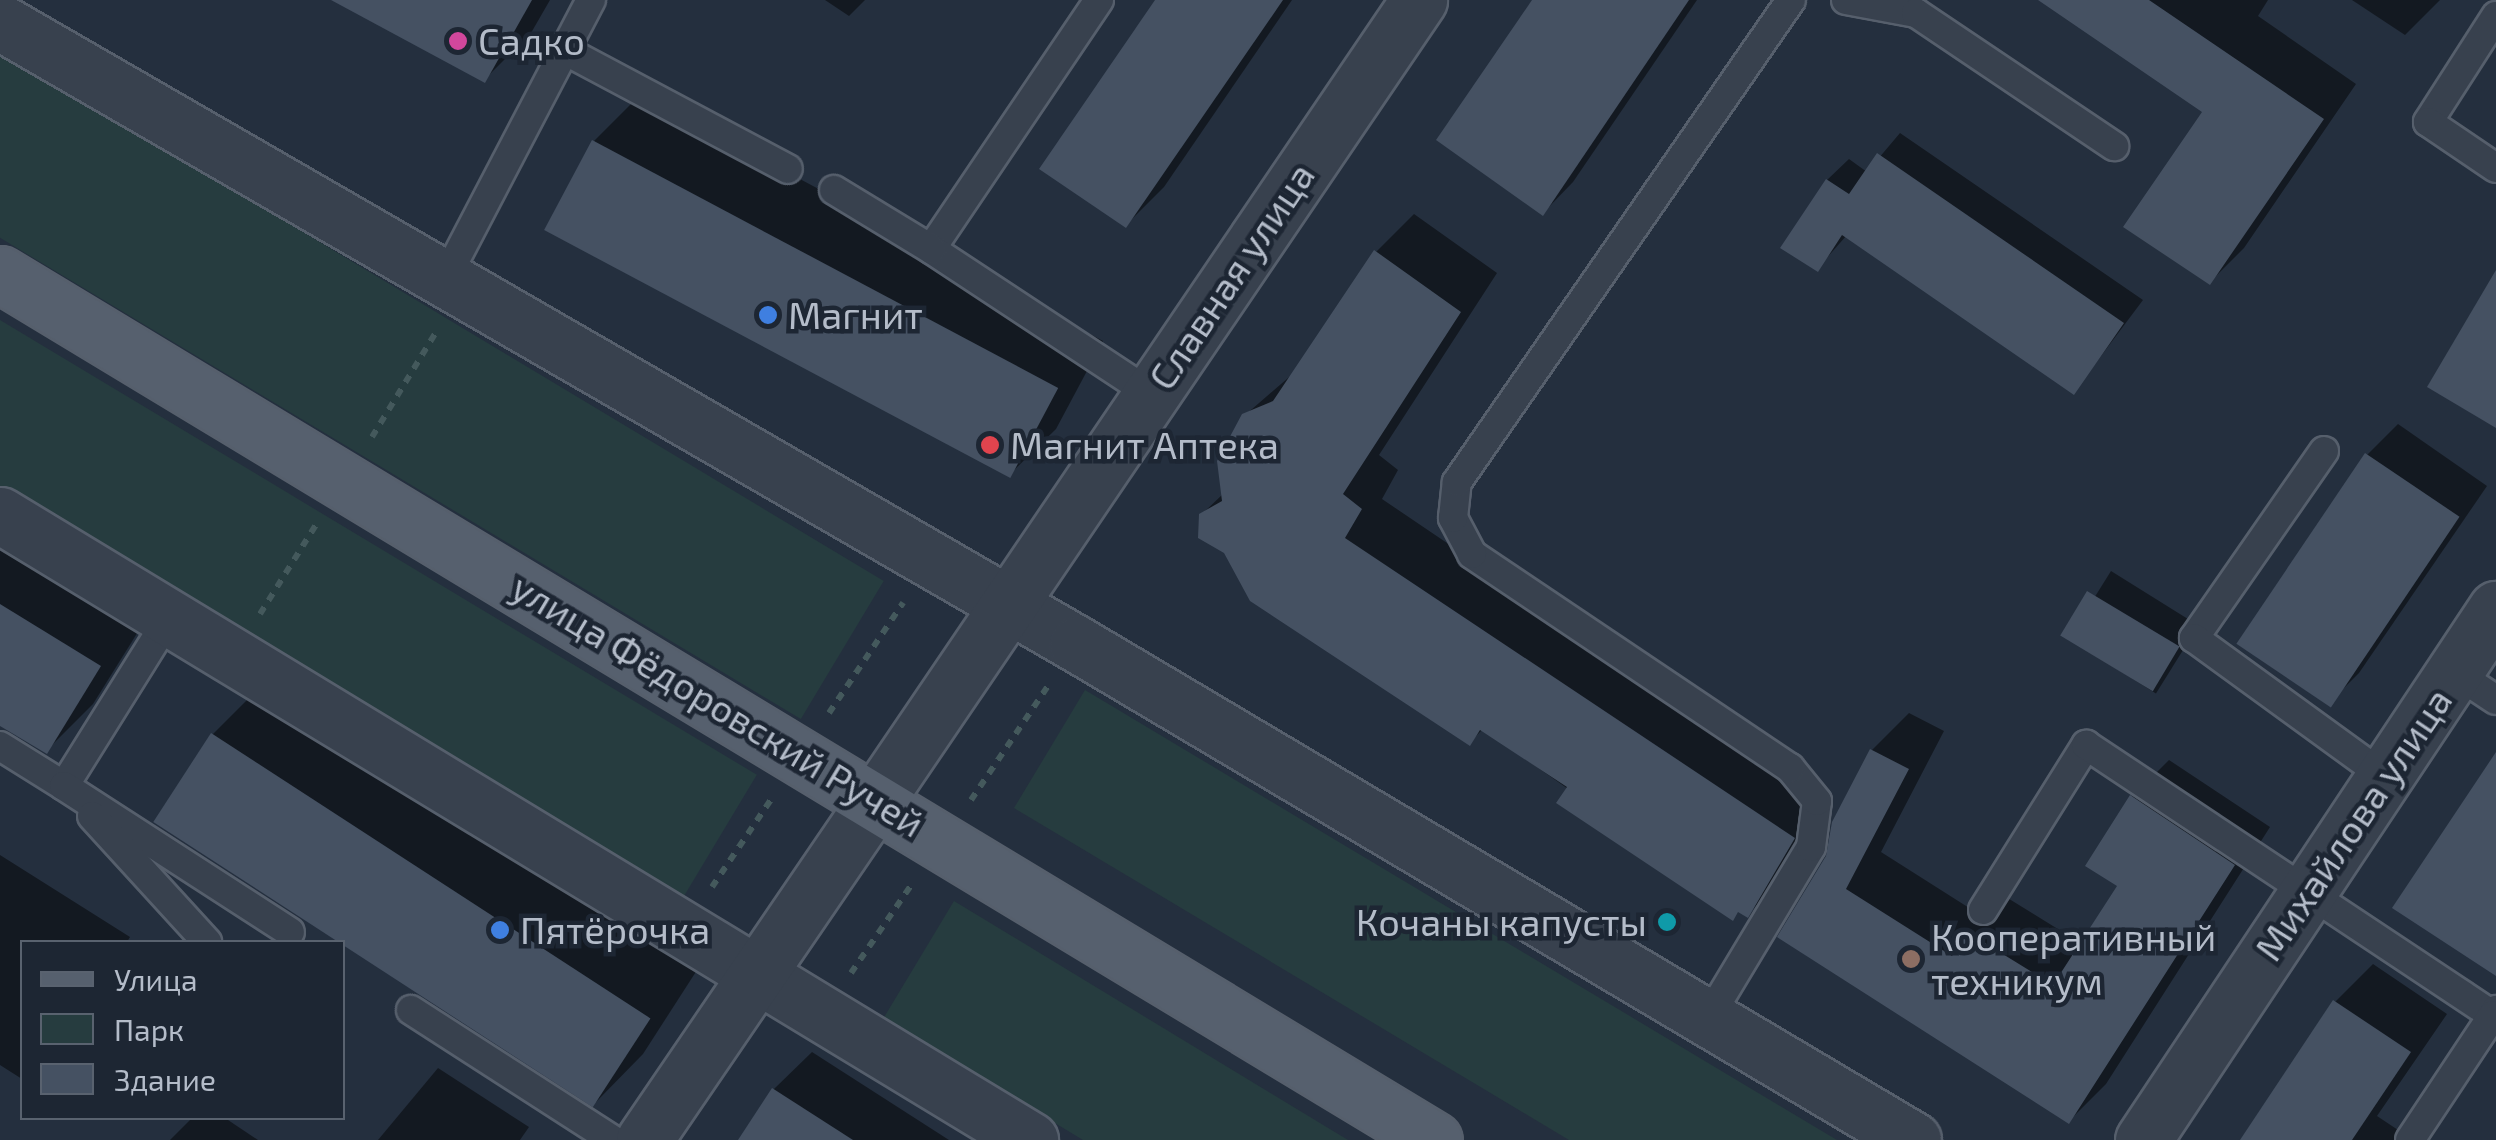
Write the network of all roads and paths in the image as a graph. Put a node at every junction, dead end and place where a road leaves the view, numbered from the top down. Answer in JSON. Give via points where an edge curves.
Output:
{"nodes":[{"id":1,"x":609,"y":0,"type":"edge"},
{"id":2,"x":1099,"y":0,"type":"edge"},
{"id":3,"x":1419,"y":0,"type":"edge"},
{"id":4,"x":1791,"y":0,"type":"edge"},
{"id":5,"x":1846,"y":0,"type":"edge"},
{"id":6,"x":587,"y":10,"type":"edge"},
{"id":7,"x":2496,"y":16,"type":"edge"},
{"id":8,"x":0,"y":22,"type":"edge"},
{"id":9,"x":566,"y":52,"type":"junction"},
{"id":10,"x":2114,"y":146,"type":"dead end"},
{"id":11,"x":2496,"y":168,"type":"edge"},
{"id":12,"x":788,"y":169,"type":"dead end"},
{"id":13,"x":834,"y":190,"type":"dead end"},
{"id":14,"x":931,"y":249,"type":"junction"},
{"id":15,"x":0,"y":274,"type":"edge"},
{"id":16,"x":446,"y":279,"type":"junction"},
{"id":17,"x":1151,"y":394,"type":"junction"},
{"id":18,"x":2324,"y":451,"type":"dead end"},
{"id":19,"x":0,"y":515,"type":"edge"},
{"id":20,"x":1007,"y":605,"type":"junction"},
{"id":21,"x":2496,"y":609,"type":"edge"},
{"id":22,"x":168,"y":618,"type":"junction"},
{"id":23,"x":2475,"y":686,"type":"edge"},
{"id":24,"x":0,"y":746,"type":"edge"},
{"id":25,"x":2384,"y":776,"type":"junction"},
{"id":26,"x":64,"y":786,"type":"junction"},
{"id":27,"x":876,"y":800,"type":"junction"},
{"id":28,"x":2308,"y":892,"type":"junction"},
{"id":29,"x":1983,"y":910,"type":"dead end"},
{"id":30,"x":290,"y":932,"type":"dead end"},
{"id":31,"x":205,"y":940,"type":"edge"},
{"id":32,"x":757,"y":975,"type":"junction"},
{"id":33,"x":411,"y":1010,"type":"dead end"},
{"id":34,"x":1710,"y":1015,"type":"junction"},
{"id":35,"x":2495,"y":1016,"type":"edge"},
{"id":36,"x":613,"y":1140,"type":"edge"},
{"id":37,"x":644,"y":1140,"type":"edge"},
{"id":38,"x":1030,"y":1140,"type":"edge"},
{"id":39,"x":1434,"y":1140,"type":"edge"},
{"id":40,"x":1913,"y":1140,"type":"edge"},
{"id":41,"x":2144,"y":1140,"type":"edge"},
{"id":42,"x":2410,"y":1140,"type":"edge"}],
"edges":[{"from":1,"to":6,"type":"lane"},
{"from":2,"to":14,"type":"lane"},
{"from":3,"to":17,"type":"street","name":"Славная улица"},
{"from":4,"to":34,"type":"lane","via":[[1457,482],[1454,518],[1472,554],[1790,768],[1817,801],[1811,847]]},
{"from":5,"to":10,"type":"lane","via":[[1916,14]]},
{"from":6,"to":9,"type":"lane"},
{"from":7,"to":11,"type":"lane","via":[[2428,122]]},
{"from":8,"to":16,"type":"street"},
{"from":9,"to":12,"type":"lane"},
{"from":9,"to":16,"type":"lane"},
{"from":13,"to":14,"type":"lane"},
{"from":14,"to":17,"type":"lane"},
{"from":15,"to":27,"type":"main road","name":"улица Фёдоровский Ручей"},
{"from":16,"to":20,"type":"street"},
{"from":17,"to":20,"type":"street","name":"Славная улица"},
{"from":18,"to":25,"type":"lane","via":[[2194,638]]},
{"from":19,"to":22,"type":"street"},
{"from":20,"to":27,"type":"street","name":"Славная улица"},
{"from":20,"to":34,"type":"street"},
{"from":21,"to":23,"type":"street","name":"Михайлова улица"},
{"from":22,"to":26,"type":"lane"},
{"from":22,"to":32,"type":"street"},
{"from":23,"to":25,"type":"street","name":"Михайлова улица"},
{"from":24,"to":26,"type":"lane"},
{"from":25,"to":28,"type":"street","name":"Михайлова улица"},
{"from":26,"to":30,"type":"lane"},
{"from":26,"to":31,"type":"lane"},
{"from":27,"to":32,"type":"street","name":"Славная улица"},
{"from":27,"to":39,"type":"main road","name":"улица Фёдоровский Ручей"},
{"from":28,"to":29,"type":"lane","via":[[2086,745]]},
{"from":28,"to":35,"type":"lane"},
{"from":28,"to":41,"type":"street","name":"Михайлова улица"},
{"from":32,"to":37,"type":"street","name":"Славная улица"},
{"from":32,"to":38,"type":"street"},
{"from":33,"to":36,"type":"lane"},
{"from":34,"to":40,"type":"street"},
{"from":35,"to":42,"type":"lane"}]}
